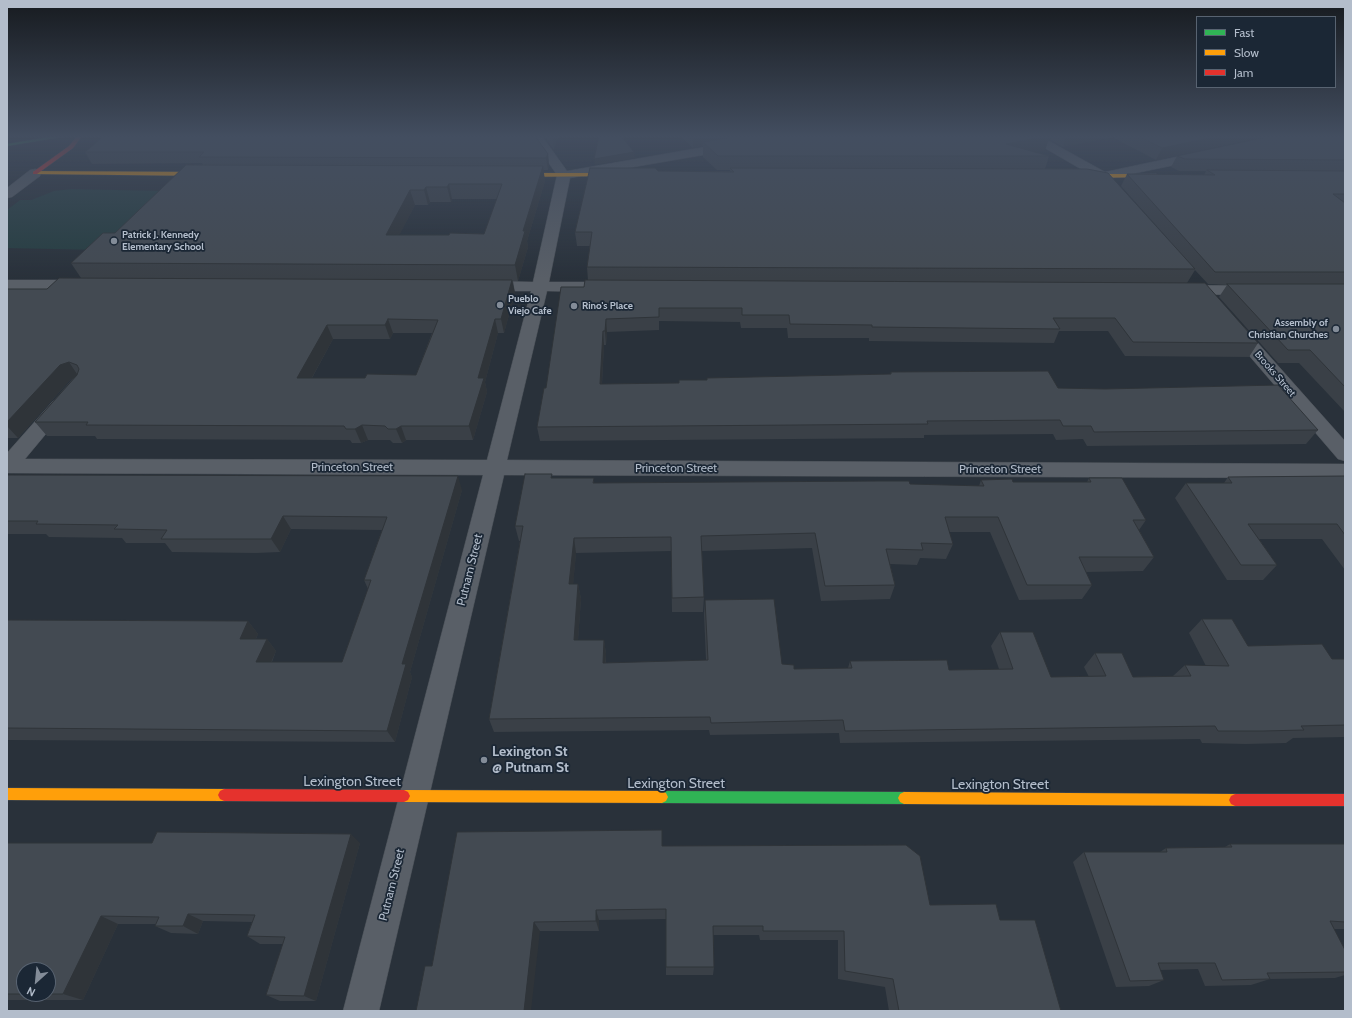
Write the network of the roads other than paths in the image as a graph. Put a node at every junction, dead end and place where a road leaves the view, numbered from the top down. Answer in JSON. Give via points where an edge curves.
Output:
{"nodes":[{"id":1,"x":18,"y":184,"type":"edge"},
{"id":2,"x":562,"y":184,"type":"edge"},
{"id":3,"x":1109,"y":184,"type":"edge"},
{"id":4,"x":7,"y":194,"type":"edge"},
{"id":5,"x":1125,"y":202,"type":"edge"},
{"id":6,"x":1190,"y":277,"type":"edge"},
{"id":7,"x":7,"y":285,"type":"edge"},
{"id":8,"x":101,"y":285,"type":"edge"},
{"id":9,"x":470,"y":286,"type":"edge"},
{"id":10,"x":540,"y":287,"type":"junction"},
{"id":11,"x":609,"y":287,"type":"edge"},
{"id":12,"x":1167,"y":290,"type":"edge"},
{"id":13,"x":1203,"y":291,"type":"junction"},
{"id":14,"x":1266,"y":291,"type":"edge"},
{"id":15,"x":74,"y":390,"type":"edge"},
{"id":16,"x":1345,"y":454,"type":"edge"},
{"id":17,"x":7,"y":466,"type":"edge"},
{"id":18,"x":495,"y":468,"type":"junction"},
{"id":19,"x":1345,"y":471,"type":"edge"},
{"id":20,"x":7,"y":794,"type":"edge"},
{"id":21,"x":414,"y":797,"type":"junction"},
{"id":22,"x":1345,"y":800,"type":"edge"},
{"id":23,"x":361,"y":1011,"type":"edge"}],
"edges":[{"from":1,"to":4,"type":"street"},
{"from":2,"to":10,"type":"street","name":"Putnam Street"},
{"from":3,"to":5,"type":"street"},
{"from":6,"to":13,"type":"street","name":"Brooks Street"},
{"from":7,"to":8,"type":"street"},
{"from":9,"to":10,"type":"street"},
{"from":10,"to":11,"type":"street"},
{"from":10,"to":18,"type":"street","name":"Putnam Street"},
{"from":12,"to":13,"type":"street"},
{"from":13,"to":14,"type":"street"},
{"from":13,"to":16,"type":"street","name":"Brooks Street"},
{"from":15,"to":17,"type":"street"},
{"from":17,"to":18,"type":"street","name":"Princeton Street"},
{"from":18,"to":19,"type":"street","name":"Princeton Street"},
{"from":18,"to":21,"type":"street","name":"Putnam Street"},
{"from":20,"to":21,"type":"main road","name":"Lexington Street"},
{"from":21,"to":22,"type":"main road","name":"Lexington Street"},
{"from":21,"to":23,"type":"street","name":"Putnam Street"}]}
